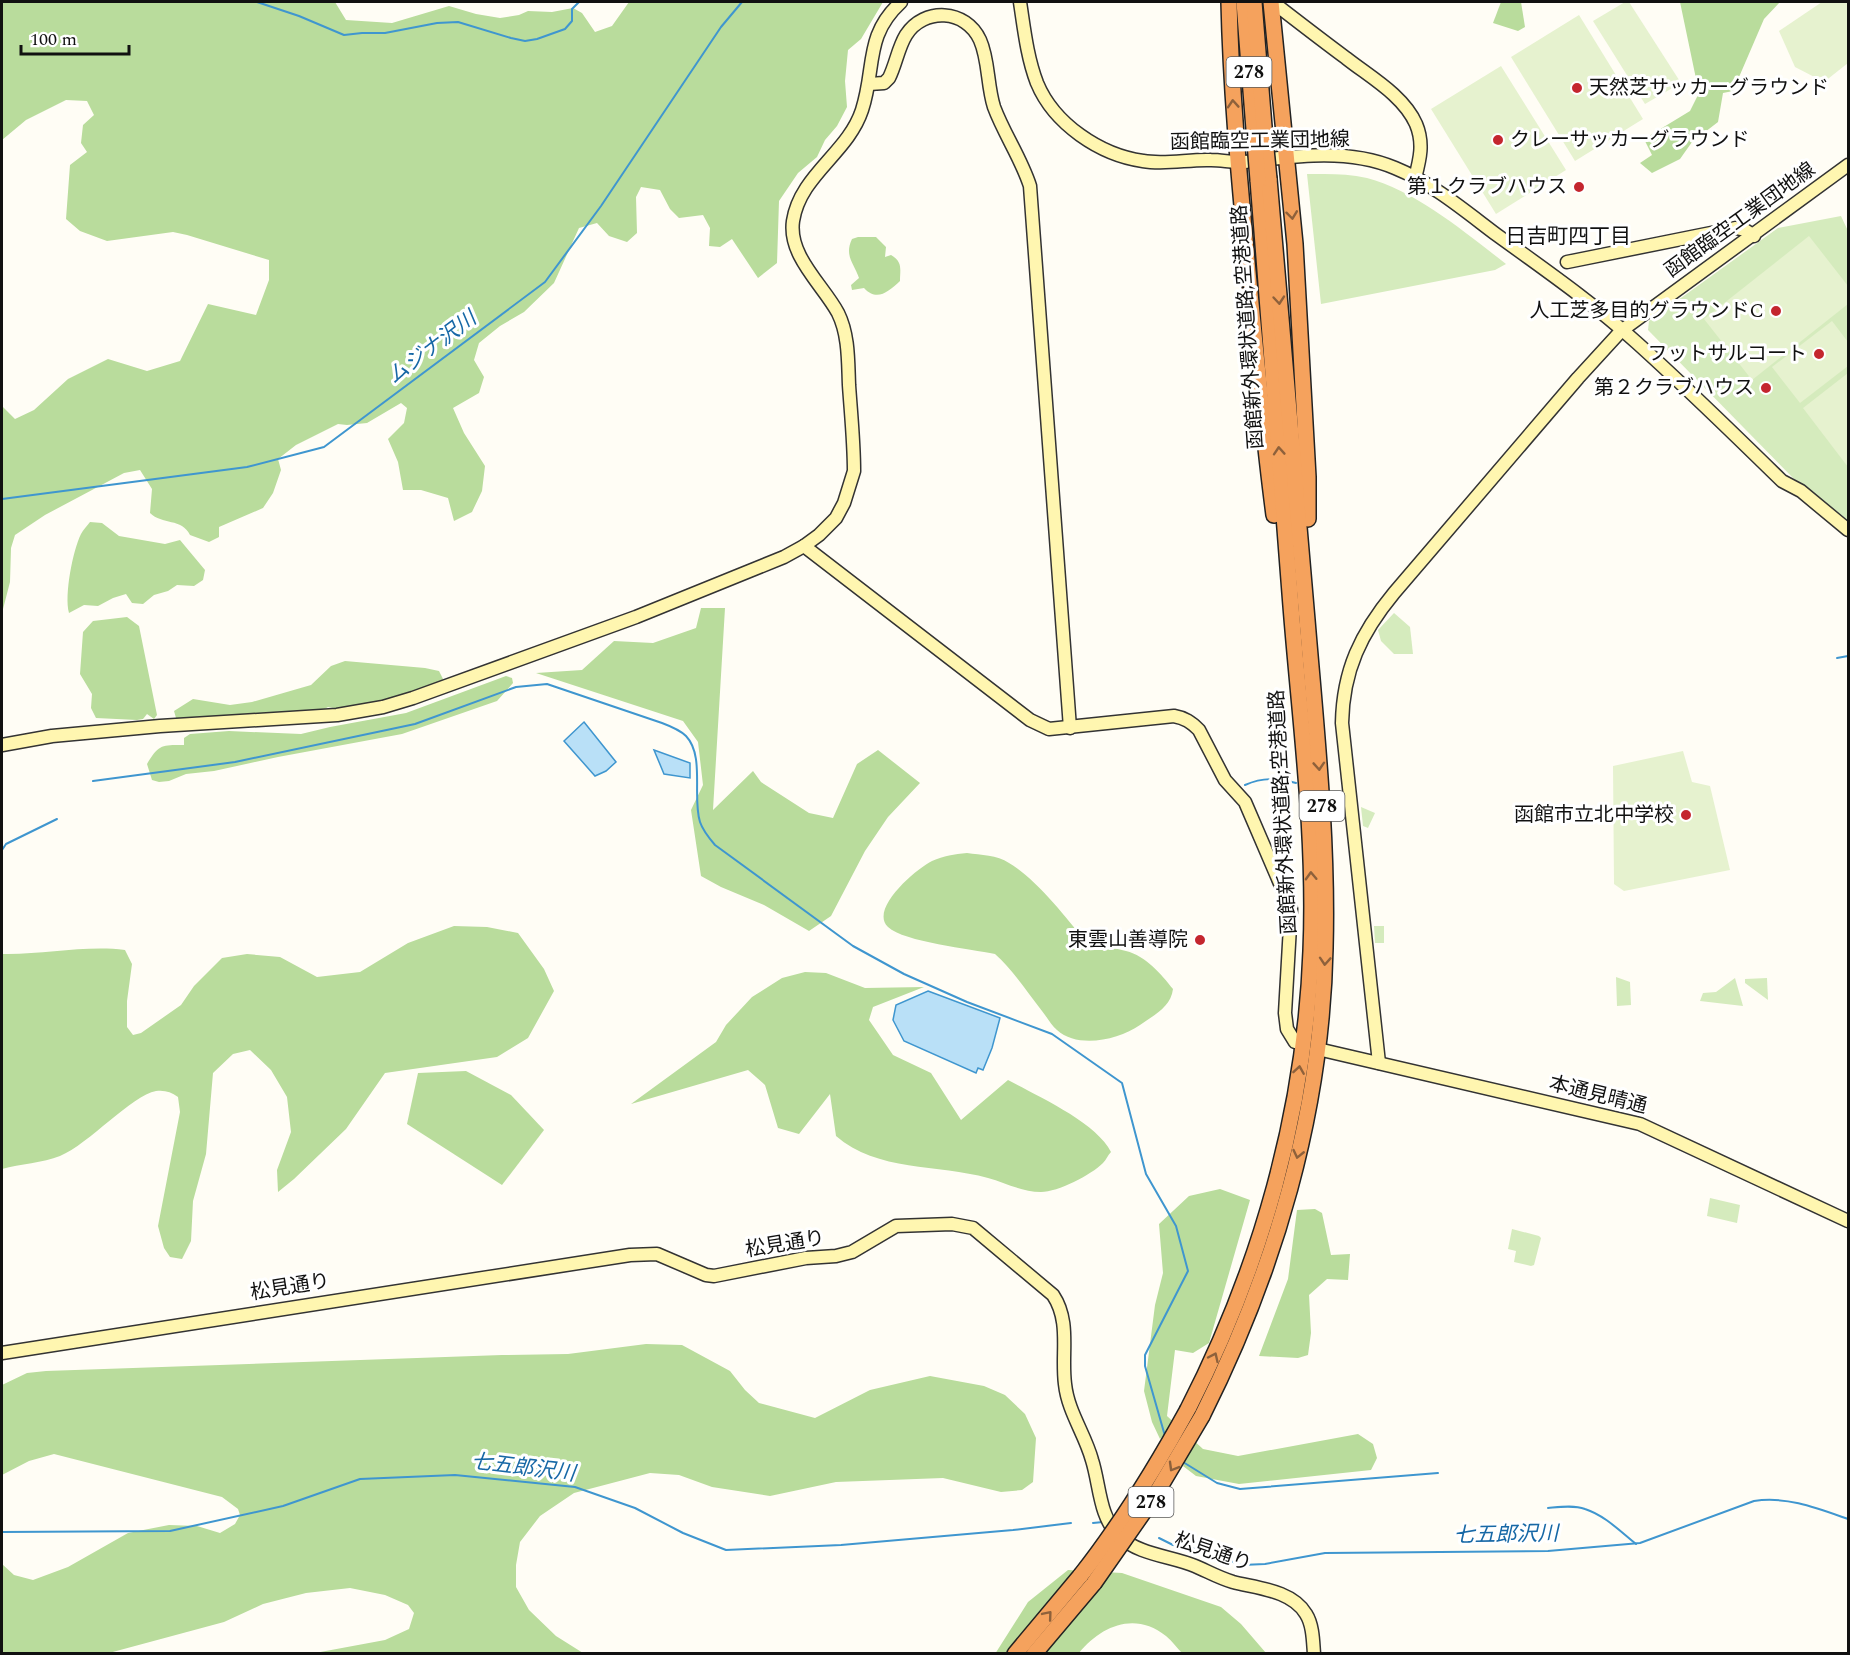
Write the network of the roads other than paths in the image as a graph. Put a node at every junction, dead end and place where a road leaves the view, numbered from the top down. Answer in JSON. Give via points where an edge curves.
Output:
{"nodes":[{"id":1,"x":901,"y":2,"type":"edge"},
{"id":2,"x":1020,"y":2,"type":"edge"},
{"id":3,"x":1229,"y":2,"type":"edge"},
{"id":4,"x":1244,"y":2,"type":"edge"},
{"id":5,"x":1254,"y":2,"type":"edge"},
{"id":6,"x":1275,"y":4,"type":"edge"},
{"id":7,"x":869,"y":84,"type":"junction"},
{"id":8,"x":1260,"y":141,"type":"junction"},
{"id":9,"x":1285,"y":157,"type":"junction"},
{"id":10,"x":1237,"y":163,"type":"junction"},
{"id":11,"x":1846,"y":172,"type":"edge"},
{"id":12,"x":1415,"y":178,"type":"junction"},
{"id":13,"x":1263,"y":179,"type":"junction"},
{"id":14,"x":1754,"y":236,"type":"junction"},
{"id":15,"x":1567,"y":262,"type":"dead end"},
{"id":16,"x":1621,"y":330,"type":"junction"},
{"id":17,"x":1848,"y":530,"type":"edge"},
{"id":18,"x":804,"y":546,"type":"junction"},
{"id":19,"x":1297,"y":677,"type":"junction"},
{"id":20,"x":1316,"y":723,"type":"junction"},
{"id":21,"x":1070,"y":728,"type":"junction"},
{"id":22,"x":2,"y":745,"type":"edge"},
{"id":23,"x":1295,"y":1042,"type":"dead end"},
{"id":24,"x":1322,"y":1050,"type":"dead end"},
{"id":25,"x":1379,"y":1063,"type":"junction"},
{"id":26,"x":1848,"y":1221,"type":"edge"},
{"id":27,"x":2,"y":1353,"type":"edge"},
{"id":28,"x":1195,"y":1412,"type":"junction"},
{"id":29,"x":1087,"y":1579,"type":"junction"},
{"id":30,"x":1015,"y":1653,"type":"edge"},
{"id":31,"x":1034,"y":1653,"type":"edge"},
{"id":32,"x":1314,"y":1653,"type":"edge"}],
"edges":[{"from":1,"to":7,"type":"street","via":[[886,16],[878,32]]},
{"from":2,"to":10,"type":"street","name":"函館臨空工業団地線","via":[[1037,84],[1068,124],[1089,141],[1119,156],[1144,162],[1211,159]]},
{"from":10,"to":3,"type":"highway","one_way":true},
{"from":4,"to":8,"type":"highway","name":"函館新外環状道路;空港道路","number":"278"},
{"from":5,"to":8,"type":"highway","name":"函館新外環状道路;空港道路","number":"278"},
{"from":6,"to":9,"type":"highway"},
{"from":6,"to":12,"type":"street","via":[[1389,91],[1405,108],[1421,141]]},
{"from":7,"to":18,"type":"street","via":[[849,136],[805,188],[793,223],[799,253],[829,298],[844,331],[854,449],[854,471],[844,503],[831,524]]},
{"from":7,"to":21,"type":"street","via":[[889,78],[906,35],[922,19],[940,15],[960,18],[979,38],[995,109],[1030,186]]},
{"from":8,"to":13,"type":"highway","name":"函館新外環状道路;空港道路","number":"278","bridge":true},
{"from":9,"to":10,"type":"street","name":"函館臨空工業団地線"},
{"from":9,"to":12,"type":"street","name":"函館臨空工業団地線","via":[[1337,155],[1394,167]]},
{"from":9,"to":20,"type":"highway","one_way":true,"via":[[1295,244],[1303,383]]},
{"from":10,"to":19,"type":"highway","via":[[1263,435]]},
{"from":11,"to":14,"type":"street","name":"函館臨空工業団地線"},
{"from":12,"to":16,"type":"street","name":"函館臨空工業団地線","via":[[1553,275]]},
{"from":19,"to":13,"type":"highway","name":"函館新外環状道路;空港道路","number":"278","one_way":true},
{"from":13,"to":20,"type":"highway","name":"函館新外環状道路;空港道路","number":"278","one_way":true},
{"from":14,"to":15,"type":"street","via":[[1736,228]]},
{"from":14,"to":16,"type":"street","name":"函館臨空工業団地線"},
{"from":16,"to":17,"type":"street","via":[[1782,481],[1801,491]]},
{"from":16,"to":25,"type":"street","via":[[1384,604],[1352,661],[1342,723]]},
{"from":18,"to":21,"type":"street","via":[[1030,720],[1049,729]]},
{"from":18,"to":22,"type":"street","via":[[636,617],[383,707],[337,715],[52,736]]},
{"from":28,"to":19,"type":"highway","name":"函館新外環状道路;空港道路","number":"278","one_way":true,"via":[[1261,1236],[1279,1174],[1300,1067],[1312,894]]},
{"from":20,"to":28,"type":"highway","name":"函館新外環状道路;空港道路","number":"278","one_way":true,"via":[[1326,905],[1321,1015],[1314,1068],[1293,1178],[1275,1241],[1223,1373]]},
{"from":21,"to":23,"type":"street","via":[[1174,716],[1185,718],[1199,730],[1225,780],[1245,802],[1291,909],[1285,1013],[1287,1029]]},
{"from":24,"to":25,"type":"street","name":"本通見晴通"},
{"from":25,"to":26,"type":"street","name":"本通見晴通","via":[[1640,1124]]},
{"from":27,"to":32,"type":"street","name":"松見通り","via":[[638,1254],[657,1254],[714,1276],[836,1256],[896,1226],[964,1225],[981,1234],[1059,1304],[1064,1321],[1064,1381],[1069,1406],[1093,1461],[1103,1508],[1117,1534],[1137,1548],[1232,1582],[1277,1593],[1297,1604],[1310,1621]]},
{"from":28,"to":29,"type":"highway","name":"函館新外環状道路;空港道路","number":"278","bridge":true,"via":[[1109,1539]]},
{"from":30,"to":29,"type":"highway","name":"函館新外環状道路;空港道路","number":"278","one_way":true},
{"from":29,"to":31,"type":"highway","name":"函館新外環状道路;空港道路","number":"278"}]}
